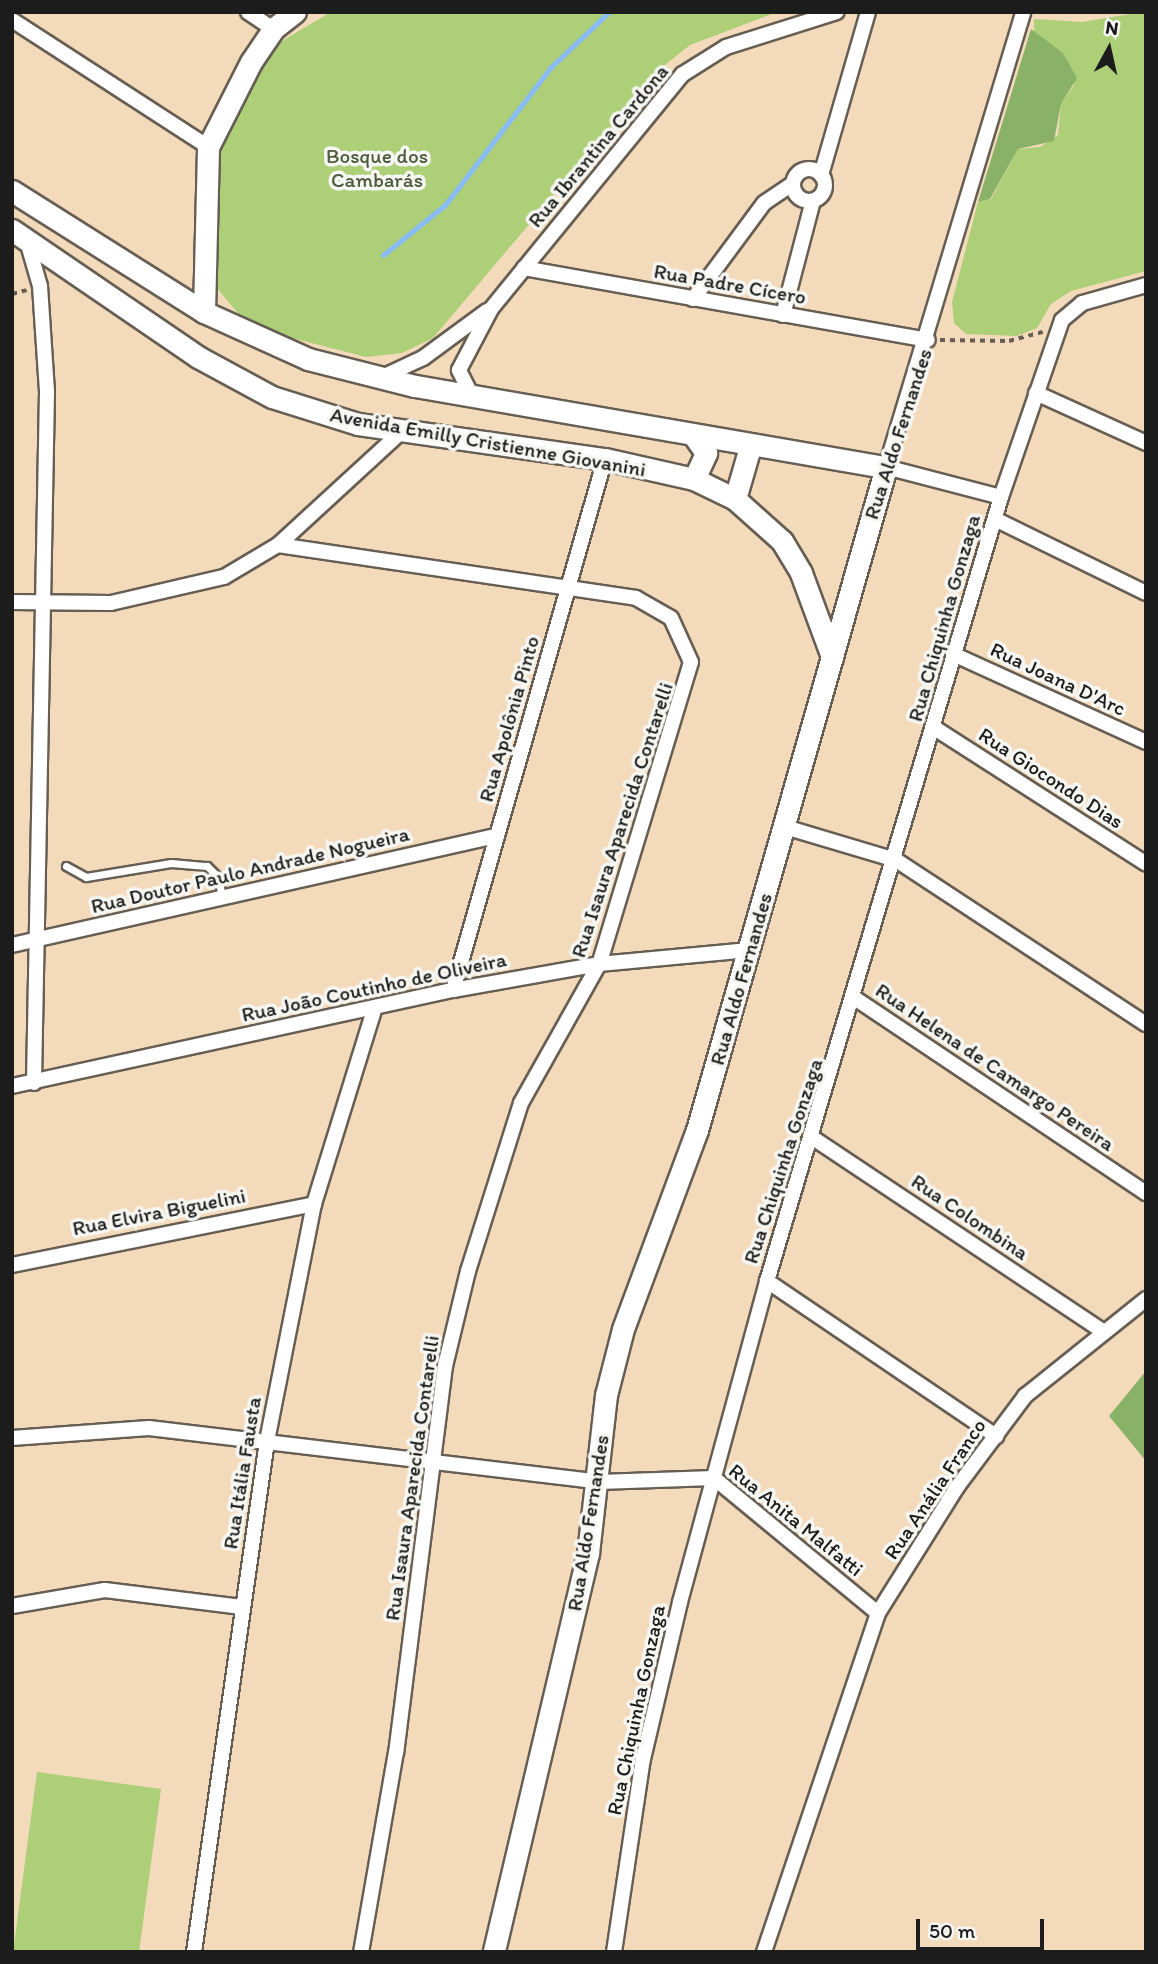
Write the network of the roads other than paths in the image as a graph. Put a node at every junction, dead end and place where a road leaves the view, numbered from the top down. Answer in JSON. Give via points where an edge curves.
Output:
{"nodes":[{"id":1,"x":248,"y":12,"type":"edge"},
{"id":2,"x":295,"y":12,"type":"edge"},
{"id":3,"x":837,"y":12,"type":"edge"},
{"id":4,"x":869,"y":12,"type":"edge"},
{"id":5,"x":1023,"y":12,"type":"edge"},
{"id":6,"x":12,"y":20,"type":"edge"},
{"id":7,"x":273,"y":29,"type":"junction"},
{"id":8,"x":208,"y":148,"type":"junction"},
{"id":9,"x":821,"y":175,"type":"junction"},
{"id":10,"x":792,"y":184,"type":"junction"},
{"id":11,"x":17,"y":199,"type":"edge"},
{"id":12,"x":813,"y":201,"type":"junction"},
{"id":13,"x":20,"y":236,"type":"edge"},
{"id":14,"x":52,"y":259,"type":"junction"},
{"id":15,"x":524,"y":268,"type":"junction"},
{"id":16,"x":38,"y":277,"type":"junction"},
{"id":17,"x":1146,"y":285,"type":"edge"},
{"id":18,"x":693,"y":299,"type":"junction"},
{"id":19,"x":491,"y":309,"type":"junction"},
{"id":20,"x":204,"y":312,"type":"junction"},
{"id":21,"x":783,"y":315,"type":"junction"},
{"id":22,"x":928,"y":340,"type":"junction"},
{"id":23,"x":380,"y":378,"type":"junction"},
{"id":24,"x":1036,"y":393,"type":"junction"},
{"id":25,"x":472,"y":396,"type":"junction"},
{"id":26,"x":402,"y":431,"type":"junction"},
{"id":27,"x":695,"y":437,"type":"junction"},
{"id":28,"x":1143,"y":439,"type":"edge"},
{"id":29,"x":750,"y":447,"type":"junction"},
{"id":30,"x":605,"y":459,"type":"junction"},
{"id":31,"x":886,"y":467,"type":"junction"},
{"id":32,"x":694,"y":479,"type":"junction"},
{"id":33,"x":1001,"y":497,"type":"junction"},
{"id":34,"x":735,"y":499,"type":"junction"},
{"id":35,"x":995,"y":519,"type":"junction"},
{"id":36,"x":278,"y":545,"type":"junction"},
{"id":37,"x":570,"y":587,"type":"junction"},
{"id":38,"x":1146,"y":593,"type":"edge"},
{"id":39,"x":12,"y":602,"type":"edge"},
{"id":40,"x":39,"y":605,"type":"junction"},
{"id":41,"x":954,"y":654,"type":"junction"},
{"id":42,"x":832,"y":657,"type":"junction"},
{"id":43,"x":933,"y":727,"type":"junction"},
{"id":44,"x":1146,"y":742,"type":"edge"},
{"id":45,"x":785,"y":827,"type":"junction"},
{"id":46,"x":497,"y":836,"type":"junction"},
{"id":47,"x":896,"y":860,"type":"junction"},
{"id":48,"x":1146,"y":864,"type":"edge"},
{"id":49,"x":66,"y":866,"type":"dead end"},
{"id":50,"x":222,"y":897,"type":"junction"},
{"id":51,"x":39,"y":940,"type":"junction"},
{"id":52,"x":12,"y":946,"type":"edge"},
{"id":53,"x":749,"y":950,"type":"junction"},
{"id":54,"x":599,"y":964,"type":"junction"},
{"id":55,"x":453,"y":990,"type":"junction"},
{"id":56,"x":856,"y":999,"type":"junction"},
{"id":57,"x":374,"y":1010,"type":"junction"},
{"id":58,"x":1146,"y":1024,"type":"edge"},
{"id":59,"x":34,"y":1083,"type":"junction"},
{"id":60,"x":12,"y":1086,"type":"edge"},
{"id":61,"x":813,"y":1138,"type":"junction"},
{"id":62,"x":1146,"y":1193,"type":"edge"},
{"id":63,"x":314,"y":1204,"type":"junction"},
{"id":64,"x":12,"y":1265,"type":"edge"},
{"id":65,"x":767,"y":1280,"type":"junction"},
{"id":66,"x":1146,"y":1299,"type":"edge"},
{"id":67,"x":1104,"y":1332,"type":"junction"},
{"id":68,"x":996,"y":1436,"type":"junction"},
{"id":69,"x":12,"y":1438,"type":"edge"},
{"id":70,"x":267,"y":1441,"type":"junction"},
{"id":71,"x":433,"y":1464,"type":"junction"},
{"id":72,"x":715,"y":1478,"type":"junction"},
{"id":73,"x":599,"y":1482,"type":"junction"},
{"id":74,"x":12,"y":1606,"type":"edge"},
{"id":75,"x":242,"y":1607,"type":"junction"},
{"id":76,"x":878,"y":1614,"type":"junction"},
{"id":77,"x":194,"y":1952,"type":"edge"},
{"id":78,"x":361,"y":1952,"type":"edge"},
{"id":79,"x":494,"y":1952,"type":"edge"},
{"id":80,"x":614,"y":1952,"type":"edge"},
{"id":81,"x":764,"y":1952,"type":"edge"}],
"edges":[{"from":1,"to":7,"type":"street"},
{"from":2,"to":7,"type":"street"},
{"from":3,"to":15,"type":"street","name":"Rua Ibrantina Cardona","via":[[726,47],[683,74]]},
{"from":4,"to":9,"type":"street"},
{"from":5,"to":22,"type":"street","name":"Rua Aldo Fernandes"},
{"from":6,"to":8,"type":"street"},
{"from":7,"to":8,"type":"street","via":[[230,98]]},
{"from":8,"to":20,"type":"street"},
{"from":9,"to":10,"type":"street","via":[[806,169]]},
{"from":9,"to":12,"type":"street","via":[[824,190]]},
{"from":10,"to":12,"type":"street","via":[[798,198]]},
{"from":10,"to":18,"type":"street","via":[[764,203]]},
{"from":11,"to":20,"type":"street","name":"Avenida Emilly Cristienne Giovanini"},
{"from":12,"to":21,"type":"street"},
{"from":13,"to":14,"type":"street","name":"Avenida Emilly Cristienne Giovanini"},
{"from":13,"to":16,"type":"street"},
{"from":14,"to":16,"type":"street"},
{"from":14,"to":26,"type":"street","name":"Avenida Emilly Cristienne Giovanini","via":[[238,380],[313,411]]},
{"from":15,"to":18,"type":"street","name":"Rua Padre Cícero"},
{"from":15,"to":19,"type":"street","name":"Rua Ibrantina Cardona"},
{"from":16,"to":40,"type":"street","via":[[47,391]]},
{"from":17,"to":24,"type":"street","name":"Rua Chiquinha Gonzaga","via":[[1070,310],[1056,330]]},
{"from":18,"to":21,"type":"street","name":"Rua Padre Cícero"},
{"from":19,"to":23,"type":"street","name":"Rua Ibrantina Cardona","via":[[423,358]]},
{"from":19,"to":25,"type":"street","name":"Rua Ibrantina Cardona","via":[[459,370]]},
{"from":20,"to":23,"type":"street","name":"Avenida Emilly Cristienne Giovanini","via":[[275,347]]},
{"from":21,"to":22,"type":"street","name":"Rua Padre Cícero"},
{"from":22,"to":31,"type":"street","name":"Rua Aldo Fernandes"},
{"from":23,"to":25,"type":"street","name":"Avenida Emilly Cristienne Giovanini"},
{"from":24,"to":28,"type":"street"},
{"from":24,"to":33,"type":"street","name":"Rua Chiquinha Gonzaga"},
{"from":25,"to":27,"type":"street","name":"Avenida Emilly Cristienne Giovanini"},
{"from":26,"to":30,"type":"street","name":"Avenida Emilly Cristienne Giovanini"},
{"from":26,"to":36,"type":"street"},
{"from":27,"to":29,"type":"street","name":"Avenida Emilly Cristienne Giovanini"},
{"from":27,"to":32,"type":"street","via":[[706,453]]},
{"from":29,"to":31,"type":"street","name":"Avenida Emilly Cristienne Giovanini"},
{"from":29,"to":34,"type":"street"},
{"from":30,"to":32,"type":"street","name":"Avenida Emilly Cristienne Giovanini"},
{"from":30,"to":37,"type":"street","name":"Rua Apolônia Pinto"},
{"from":31,"to":33,"type":"street"},
{"from":31,"to":42,"type":"street","name":"Rua Aldo Fernandes"},
{"from":32,"to":34,"type":"street","name":"Avenida Emilly Cristienne Giovanini"},
{"from":33,"to":35,"type":"street","name":"Rua Chiquinha Gonzaga"},
{"from":34,"to":42,"type":"street","name":"Avenida Emilly Cristienne Giovanini","via":[[782,541],[802,573]]},
{"from":35,"to":38,"type":"street"},
{"from":35,"to":41,"type":"street","name":"Rua Chiquinha Gonzaga"},
{"from":36,"to":37,"type":"street","name":"Rua Isaura Aparecida Contarelli"},
{"from":36,"to":40,"type":"street","via":[[224,577],[165,594]]},
{"from":37,"to":46,"type":"street","name":"Rua Apolônia Pinto"},
{"from":37,"to":54,"type":"street","name":"Rua Isaura Aparecida Contarelli","via":[[656,607],[680,629],[691,662]]},
{"from":39,"to":40,"type":"street"},
{"from":40,"to":51,"type":"street"},
{"from":41,"to":43,"type":"street","name":"Rua Chiquinha Gonzaga"},
{"from":41,"to":44,"type":"street","name":"Rua Joana D'Arc"},
{"from":42,"to":45,"type":"street","name":"Rua Aldo Fernandes"},
{"from":43,"to":47,"type":"street","name":"Rua Chiquinha Gonzaga"},
{"from":43,"to":48,"type":"street","name":"Rua Giocondo Dias"},
{"from":45,"to":47,"type":"street"},
{"from":45,"to":53,"type":"street","name":"Rua Aldo Fernandes"},
{"from":46,"to":50,"type":"street","name":"Rua Doutor Paulo Andrade Nogueira"},
{"from":46,"to":55,"type":"street","name":"Rua Apolônia Pinto"},
{"from":47,"to":56,"type":"street","name":"Rua Chiquinha Gonzaga"},
{"from":47,"to":58,"type":"street"},
{"from":49,"to":50,"type":"lane","via":[[86,877],[171,863],[206,866],[218,877]]},
{"from":50,"to":51,"type":"street","name":"Rua Doutor Paulo Andrade Nogueira"},
{"from":51,"to":52,"type":"street","name":"Rua Doutor Paulo Andrade Nogueira"},
{"from":51,"to":59,"type":"street"},
{"from":53,"to":54,"type":"street","name":"Rua João Coutinho de Oliveira"},
{"from":53,"to":73,"type":"street","name":"Rua Aldo Fernandes","via":[[696,1130],[623,1329],[606,1395]]},
{"from":54,"to":55,"type":"street","name":"Rua João Coutinho de Oliveira"},
{"from":54,"to":71,"type":"street","name":"Rua Isaura Aparecida Contarelli","via":[[517,1114],[464,1285],[445,1366]]},
{"from":55,"to":57,"type":"street","name":"Rua João Coutinho de Oliveira"},
{"from":56,"to":61,"type":"street","name":"Rua Chiquinha Gonzaga"},
{"from":56,"to":62,"type":"street","name":"Rua Helena de Camargo Pereira"},
{"from":57,"to":59,"type":"street","name":"Rua João Coutinho de Oliveira"},
{"from":57,"to":63,"type":"street","name":"Rua Itália Fausta"},
{"from":59,"to":60,"type":"street","name":"Rua João Coutinho de Oliveira"},
{"from":61,"to":65,"type":"street","name":"Rua Chiquinha Gonzaga"},
{"from":61,"to":67,"type":"street","name":"Rua Colombina"},
{"from":63,"to":64,"type":"street","name":"Rua Elvira Biguelini"},
{"from":63,"to":70,"type":"street","name":"Rua Itália Fausta"},
{"from":65,"to":68,"type":"street"},
{"from":65,"to":72,"type":"street","name":"Rua Chiquinha Gonzaga"},
{"from":66,"to":67,"type":"street","name":"Rua Anália Franco"},
{"from":67,"to":68,"type":"street","name":"Rua Anália Franco","via":[[1025,1396]]},
{"from":68,"to":76,"type":"street","name":"Rua Anália Franco"},
{"from":69,"to":70,"type":"street","name":"Rua Anita Malfatti","via":[[103,1426]]},
{"from":70,"to":71,"type":"street","name":"Rua Anita Malfatti"},
{"from":70,"to":75,"type":"street","name":"Rua Itália Fausta"},
{"from":71,"to":73,"type":"street","name":"Rua Anita Malfatti"},
{"from":71,"to":78,"type":"street","name":"Rua Isaura Aparecida Contarelli","via":[[379,1867]]},
{"from":72,"to":73,"type":"street","name":"Rua Anita Malfatti"},
{"from":72,"to":76,"type":"street","name":"Rua Anita Malfatti"},
{"from":72,"to":80,"type":"street","name":"Rua Chiquinha Gonzaga","via":[[643,1759]]},
{"from":73,"to":79,"type":"street","name":"Rua Aldo Fernandes","via":[[569,1641]]},
{"from":74,"to":75,"type":"street","via":[[105,1590]]},
{"from":75,"to":77,"type":"street","name":"Rua Itália Fausta"},
{"from":76,"to":81,"type":"street","name":"Rua Anália Franco"}]}
